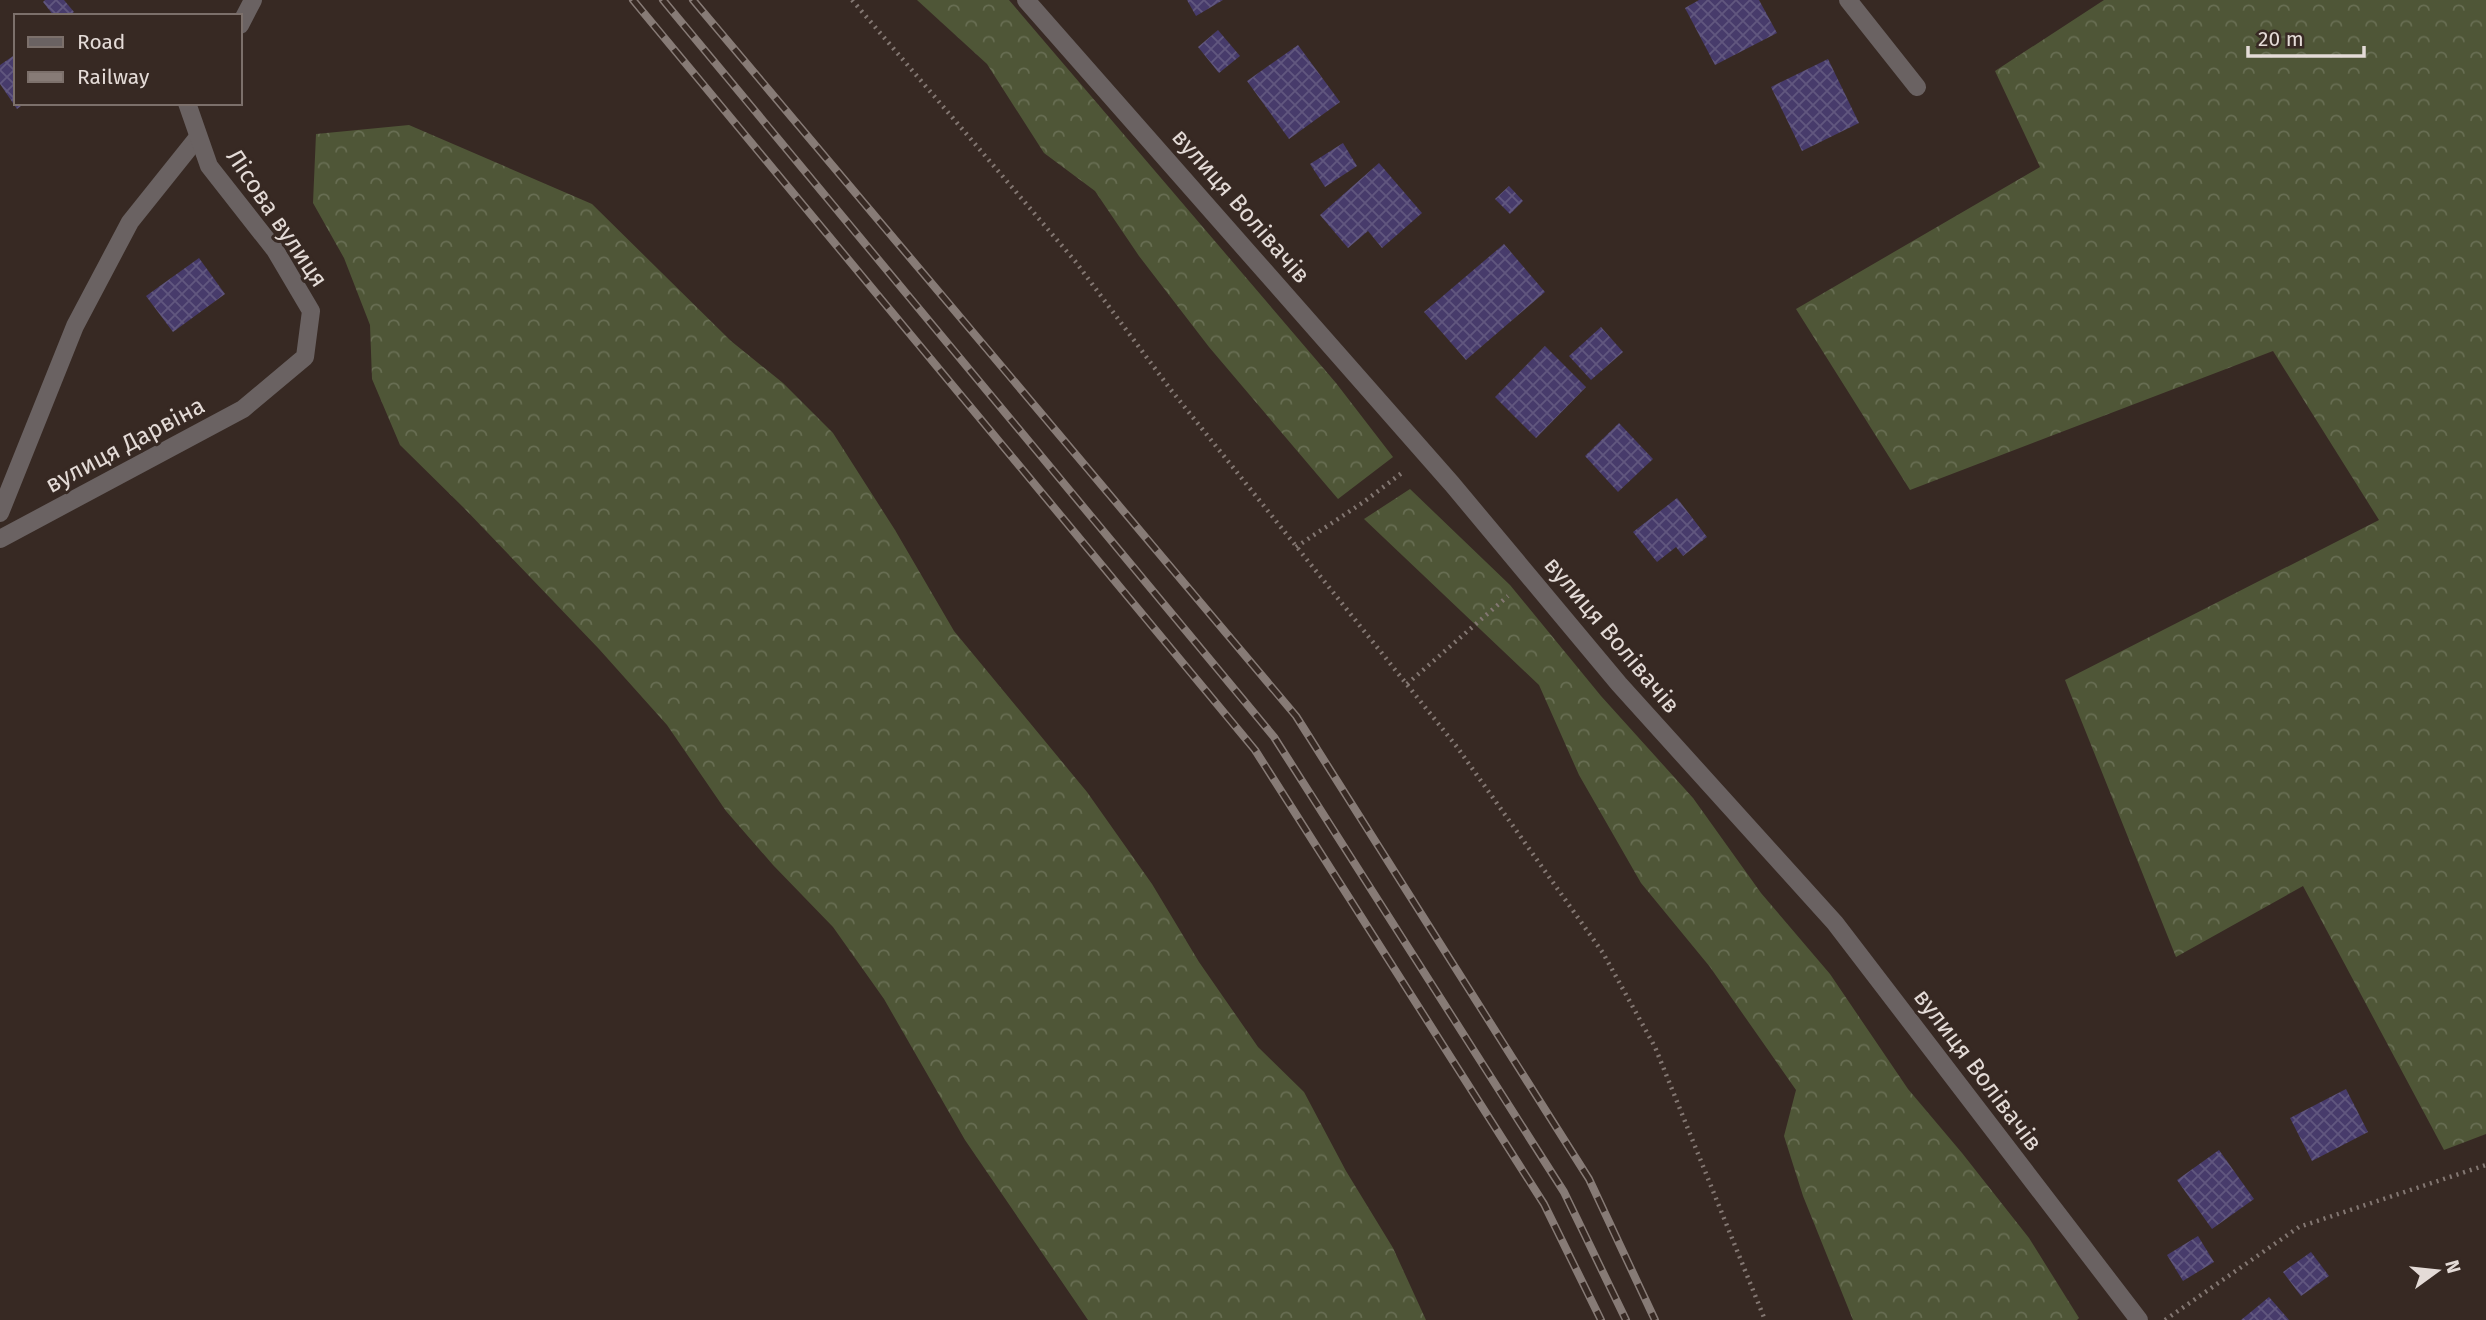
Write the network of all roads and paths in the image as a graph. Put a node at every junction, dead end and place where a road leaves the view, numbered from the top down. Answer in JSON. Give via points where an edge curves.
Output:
{"nodes":[{"id":1,"x":253,"y":0,"type":"edge"},
{"id":2,"x":852,"y":0,"type":"edge"},
{"id":3,"x":1026,"y":0,"type":"edge"},
{"id":4,"x":1848,"y":0,"type":"edge"},
{"id":5,"x":242,"y":21,"type":"edge"},
{"id":6,"x":1917,"y":87,"type":"dead end"},
{"id":7,"x":188,"y":105,"type":"edge"},
{"id":8,"x":198,"y":137,"type":"junction"},
{"id":9,"x":269,"y":388,"type":"joint"},
{"id":10,"x":1426,"y":454,"type":"junction"},
{"id":11,"x":0,"y":513,"type":"edge"},
{"id":12,"x":0,"y":539,"type":"edge"},
{"id":13,"x":1296,"y":547,"type":"junction"},
{"id":14,"x":1530,"y":577,"type":"junction"},
{"id":15,"x":1407,"y":684,"type":"junction"},
{"id":16,"x":2486,"y":1165,"type":"edge"},
{"id":17,"x":1765,"y":1320,"type":"edge"},
{"id":18,"x":2139,"y":1320,"type":"edge"},
{"id":19,"x":2165,"y":1320,"type":"edge"}],
"edges":[{"from":1,"to":5,"type":"street"},
{"from":2,"to":13,"type":"path","via":[[1075,261]]},
{"from":3,"to":10,"type":"street","name":"вулиця Волівачів"},
{"from":4,"to":6,"type":"street"},
{"from":7,"to":8,"type":"street","name":"Лісова вулиця"},
{"from":8,"to":9,"type":"street","name":"Лісова вулиця","via":[[209,166],[275,250],[311,311],[305,357]]},
{"from":8,"to":11,"type":"street","via":[[130,222],[75,326]]},
{"from":9,"to":12,"type":"street","name":"вулиця Дарвіна","via":[[243,409]]},
{"from":10,"to":13,"type":"path","via":[[1365,502]]},
{"from":10,"to":14,"type":"street","name":"вулиця Волівачів"},
{"from":13,"to":15,"type":"path"},
{"from":14,"to":15,"type":"path"},
{"from":14,"to":18,"type":"street","name":"вулиця Волівачів","via":[[1619,684],[1835,923]]},
{"from":15,"to":17,"type":"path","via":[[1457,747],[1609,964],[1655,1047]]},
{"from":16,"to":19,"type":"path","via":[[2299,1227]]}]}
